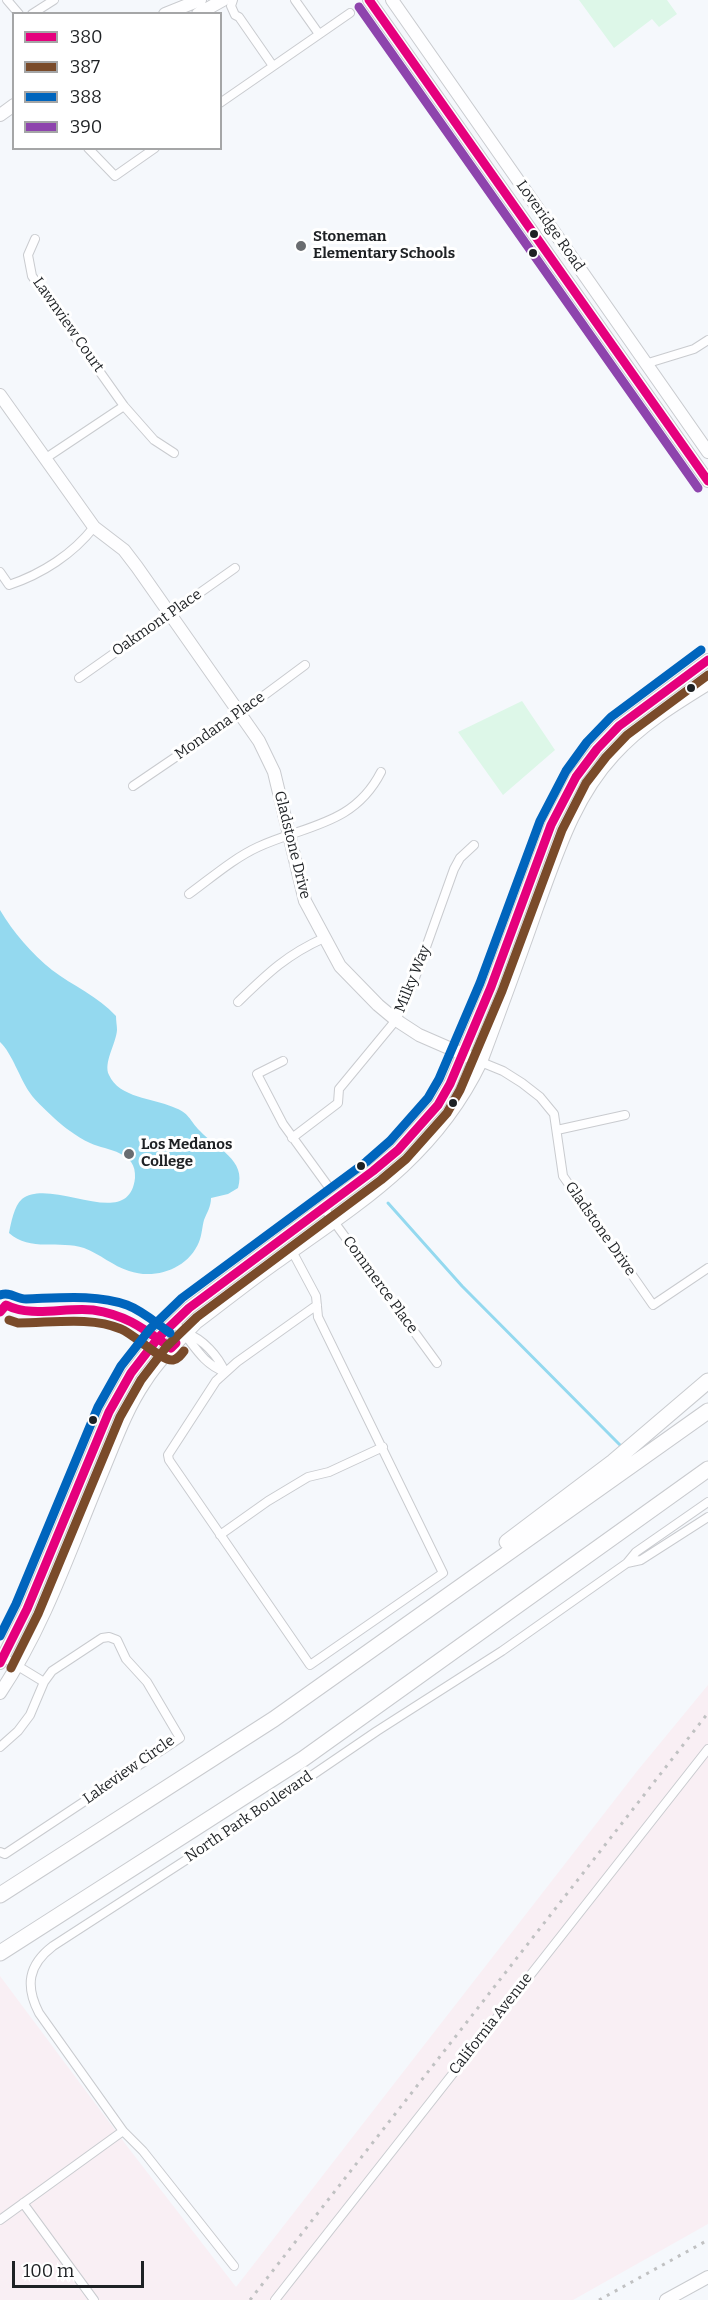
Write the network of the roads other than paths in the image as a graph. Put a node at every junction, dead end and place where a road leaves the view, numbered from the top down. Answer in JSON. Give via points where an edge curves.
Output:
{"nodes":[{"id":1,"x":6,"y":0,"type":"edge"},
{"id":2,"x":54,"y":0,"type":"edge"},
{"id":3,"x":200,"y":0,"type":"edge"},
{"id":4,"x":295,"y":0,"type":"edge"},
{"id":5,"x":369,"y":0,"type":"edge"},
{"id":6,"x":392,"y":0,"type":"edge"},
{"id":7,"x":230,"y":1,"type":"edge"},
{"id":8,"x":17,"y":12,"type":"edge"},
{"id":9,"x":36,"y":12,"type":"edge"},
{"id":10,"x":170,"y":12,"type":"edge"},
{"id":11,"x":203,"y":12,"type":"edge"},
{"id":12,"x":351,"y":13,"type":"dead end"},
{"id":13,"x":319,"y":34,"type":"junction"},
{"id":14,"x":273,"y":66,"type":"junction"},
{"id":15,"x":222,"y":102,"type":"edge"},
{"id":16,"x":90,"y":150,"type":"edge"},
{"id":17,"x":153,"y":150,"type":"edge"},
{"id":18,"x":35,"y":239,"type":"dead end"},
{"id":19,"x":578,"y":266,"type":"junction"},
{"id":20,"x":560,"y":270,"type":"junction"},
{"id":21,"x":708,"y":340,"type":"edge"},
{"id":22,"x":645,"y":364,"type":"junction"},
{"id":23,"x":0,"y":395,"type":"edge"},
{"id":24,"x":124,"y":406,"type":"junction"},
{"id":25,"x":708,"y":452,"type":"edge"},
{"id":26,"x":174,"y":453,"type":"dead end"},
{"id":27,"x":46,"y":458,"type":"junction"},
{"id":28,"x":708,"y":481,"type":"edge"},
{"id":29,"x":94,"y":527,"type":"junction"},
{"id":30,"x":235,"y":568,"type":"dead end"},
{"id":31,"x":0,"y":572,"type":"edge"},
{"id":32,"x":170,"y":614,"type":"junction"},
{"id":33,"x":708,"y":660,"type":"edge"},
{"id":34,"x":305,"y":665,"type":"dead end"},
{"id":35,"x":79,"y":678,"type":"dead end"},
{"id":36,"x":708,"y":684,"type":"edge"},
{"id":37,"x":239,"y":714,"type":"junction"},
{"id":38,"x":381,"y":772,"type":"dead end"},
{"id":39,"x":133,"y":786,"type":"dead end"},
{"id":40,"x":290,"y":836,"type":"junction"},
{"id":41,"x":474,"y":845,"type":"dead end"},
{"id":42,"x":189,"y":894,"type":"dead end"},
{"id":43,"x":324,"y":938,"type":"junction"},
{"id":44,"x":237,"y":1002,"type":"dead end"},
{"id":45,"x":396,"y":1020,"type":"junction"},
{"id":46,"x":464,"y":1055,"type":"junction"},
{"id":47,"x":283,"y":1061,"type":"dead end"},
{"id":48,"x":481,"y":1062,"type":"junction"},
{"id":49,"x":625,"y":1114,"type":"dead end"},
{"id":50,"x":557,"y":1130,"type":"junction"},
{"id":51,"x":292,"y":1138,"type":"junction"},
{"id":52,"x":328,"y":1186,"type":"dead end"},
{"id":53,"x":324,"y":1208,"type":"junction"},
{"id":54,"x":334,"y":1222,"type":"junction"},
{"id":55,"x":292,"y":1251,"type":"junction"},
{"id":56,"x":708,"y":1268,"type":"edge"},
{"id":57,"x":317,"y":1305,"type":"junction"},
{"id":58,"x":174,"y":1322,"type":"junction"},
{"id":59,"x":186,"y":1334,"type":"junction"},
{"id":60,"x":437,"y":1363,"type":"dead end"},
{"id":61,"x":225,"y":1372,"type":"junction"},
{"id":62,"x":708,"y":1381,"type":"edge"},
{"id":63,"x":708,"y":1411,"type":"edge"},
{"id":64,"x":383,"y":1447,"type":"junction"},
{"id":65,"x":708,"y":1469,"type":"edge"},
{"id":66,"x":708,"y":1502,"type":"edge"},
{"id":67,"x":708,"y":1517,"type":"edge"},
{"id":68,"x":220,"y":1535,"type":"junction"},
{"id":69,"x":627,"y":1563,"type":"junction"},
{"id":70,"x":443,"y":1600,"type":"junction"},
{"id":71,"x":2,"y":1660,"type":"edge"},
{"id":72,"x":18,"y":1666,"type":"junction"},
{"id":73,"x":44,"y":1682,"type":"junction"},
{"id":74,"x":0,"y":1693,"type":"edge"},
{"id":75,"x":0,"y":1747,"type":"edge"},
{"id":76,"x":708,"y":1749,"type":"edge"},
{"id":77,"x":0,"y":1852,"type":"edge"},
{"id":78,"x":0,"y":1895,"type":"edge"},
{"id":79,"x":0,"y":1953,"type":"edge"},
{"id":80,"x":123,"y":2131,"type":"junction"},
{"id":81,"x":24,"y":2203,"type":"junction"},
{"id":82,"x":0,"y":2220,"type":"edge"},
{"id":83,"x":234,"y":2266,"type":"dead end"},
{"id":84,"x":708,"y":2277,"type":"edge"},
{"id":85,"x":94,"y":2300,"type":"edge"},
{"id":86,"x":275,"y":2300,"type":"edge"},
{"id":87,"x":666,"y":2300,"type":"edge"}],
"edges":[{"from":1,"to":8,"type":"street"},
{"from":2,"to":9,"type":"street"},
{"from":3,"to":10,"type":"main road"},
{"from":4,"to":13,"type":"street"},
{"from":5,"to":20,"type":"main road","name":"Loveridge Road"},
{"from":6,"to":19,"type":"main road","name":"Loveridge Road"},
{"from":7,"to":11,"type":"main road"},
{"from":7,"to":14,"type":"street","via":[[235,15]]},
{"from":12,"to":13,"type":"street"},
{"from":13,"to":14,"type":"street"},
{"from":14,"to":15,"type":"street"},
{"from":16,"to":17,"type":"street","via":[[115,177]]},
{"from":18,"to":24,"type":"street","name":"Lawnview Court","via":[[28,255],[32,276]]},
{"from":19,"to":20,"type":"main road"},
{"from":19,"to":22,"type":"main road","name":"Loveridge Road"},
{"from":20,"to":28,"type":"main road","name":"Loveridge Road"},
{"from":21,"to":22,"type":"street","via":[[694,350]]},
{"from":22,"to":25,"type":"main road","name":"Loveridge Road"},
{"from":23,"to":27,"type":"main road","name":"Gladstone Drive"},
{"from":24,"to":26,"type":"street","name":"Lawnview Court","via":[[154,440]]},
{"from":24,"to":27,"type":"street"},
{"from":27,"to":29,"type":"main road","name":"Gladstone Drive"},
{"from":29,"to":31,"type":"street","via":[[82,542],[24,580],[9,585]]},
{"from":29,"to":32,"type":"main road","name":"Gladstone Drive","via":[[124,550]]},
{"from":30,"to":32,"type":"street","name":"Oakmont Place"},
{"from":32,"to":35,"type":"street","name":"Oakmont Place"},
{"from":32,"to":37,"type":"main road","name":"Gladstone Drive"},
{"from":33,"to":46,"type":"main road","via":[[619,726],[576,777],[551,825]]},
{"from":34,"to":37,"type":"street","name":"Mondana Place"},
{"from":36,"to":48,"type":"main road","via":[[631,738],[583,797],[559,849]]},
{"from":37,"to":39,"type":"street","name":"Mondana Place"},
{"from":37,"to":40,"type":"main road","name":"Gladstone Drive","via":[[259,741],[274,772]]},
{"from":38,"to":40,"type":"street","via":[[368,792],[348,810]]},
{"from":40,"to":42,"type":"street","via":[[258,847]]},
{"from":40,"to":43,"type":"main road","name":"Gladstone Drive","via":[[305,901]]},
{"from":41,"to":45,"type":"street","name":"Milky Way","via":[[454,869]]},
{"from":43,"to":44,"type":"street","via":[[298,950]]},
{"from":43,"to":45,"type":"main road","name":"Gladstone Drive","via":[[340,966]]},
{"from":45,"to":46,"type":"main road","name":"Gladstone Drive"},
{"from":45,"to":51,"type":"street","name":"Milky Way","via":[[339,1089],[338,1103]]},
{"from":46,"to":48,"type":"main road","name":"Gladstone Drive"},
{"from":46,"to":53,"type":"main road","via":[[438,1105],[409,1138]]},
{"from":47,"to":51,"type":"street","via":[[257,1074]]},
{"from":48,"to":50,"type":"street","name":"Gladstone Drive","via":[[540,1097],[554,1114]]},
{"from":48,"to":54,"type":"main road","via":[[453,1113],[434,1136],[396,1174]]},
{"from":49,"to":50,"type":"street"},
{"from":50,"to":56,"type":"street","name":"Gladstone Drive","via":[[563,1176],[653,1305]]},
{"from":51,"to":52,"type":"street"},
{"from":53,"to":54,"type":"street","name":"Commerce Place"},
{"from":53,"to":58,"type":"main road"},
{"from":54,"to":55,"type":"main road"},
{"from":54,"to":60,"type":"street","name":"Commerce Place"},
{"from":55,"to":57,"type":"street"},
{"from":55,"to":59,"type":"main road"},
{"from":57,"to":61,"type":"street"},
{"from":57,"to":64,"type":"street","via":[[318,1317]]},
{"from":58,"to":59,"type":"street"},
{"from":58,"to":71,"type":"main road","via":[[131,1373],[109,1412]]},
{"from":59,"to":61,"type":"street","via":[[190,1344],[213,1368]]},
{"from":59,"to":72,"type":"main road","via":[[145,1382],[125,1417],[40,1623]]},
{"from":61,"to":68,"type":"street","via":[[168,1455]]},
{"from":62,"to":70,"type":"highway","via":[[613,1462],[462,1576]]},
{"from":63,"to":70,"type":"highway"},
{"from":64,"to":68,"type":"street","via":[[329,1472],[308,1477]]},
{"from":64,"to":68,"type":"street","via":[[444,1573],[310,1665]]},
{"from":65,"to":79,"type":"highway","via":[[303,1759]]},
{"from":66,"to":69,"type":"street","name":"North Park Boulevard","via":[[636,1552]]},
{"from":67,"to":69,"type":"street","name":"North Park Boulevard","via":[[641,1560]]},
{"from":69,"to":80,"type":"street","name":"North Park Boulevard","via":[[502,1651],[44,1952],[32,1976],[31,1997]]},
{"from":70,"to":78,"type":"highway","via":[[274,1719]]},
{"from":71,"to":72,"type":"street"},
{"from":72,"to":73,"type":"street"},
{"from":72,"to":74,"type":"main road"},
{"from":73,"to":75,"type":"street","name":"Lakeview Circle","via":[[30,1715]]},
{"from":73,"to":77,"type":"street","name":"Lakeview Circle","via":[[52,1671],[102,1638],[117,1640],[180,1738],[5,1854]]},
{"from":76,"to":86,"type":"street","name":"California Avenue"},
{"from":80,"to":81,"type":"street"},
{"from":80,"to":83,"type":"street","name":"North Park Boulevard"},
{"from":81,"to":82,"type":"street"},
{"from":81,"to":85,"type":"street"},
{"from":84,"to":87,"type":"main road"}]}
